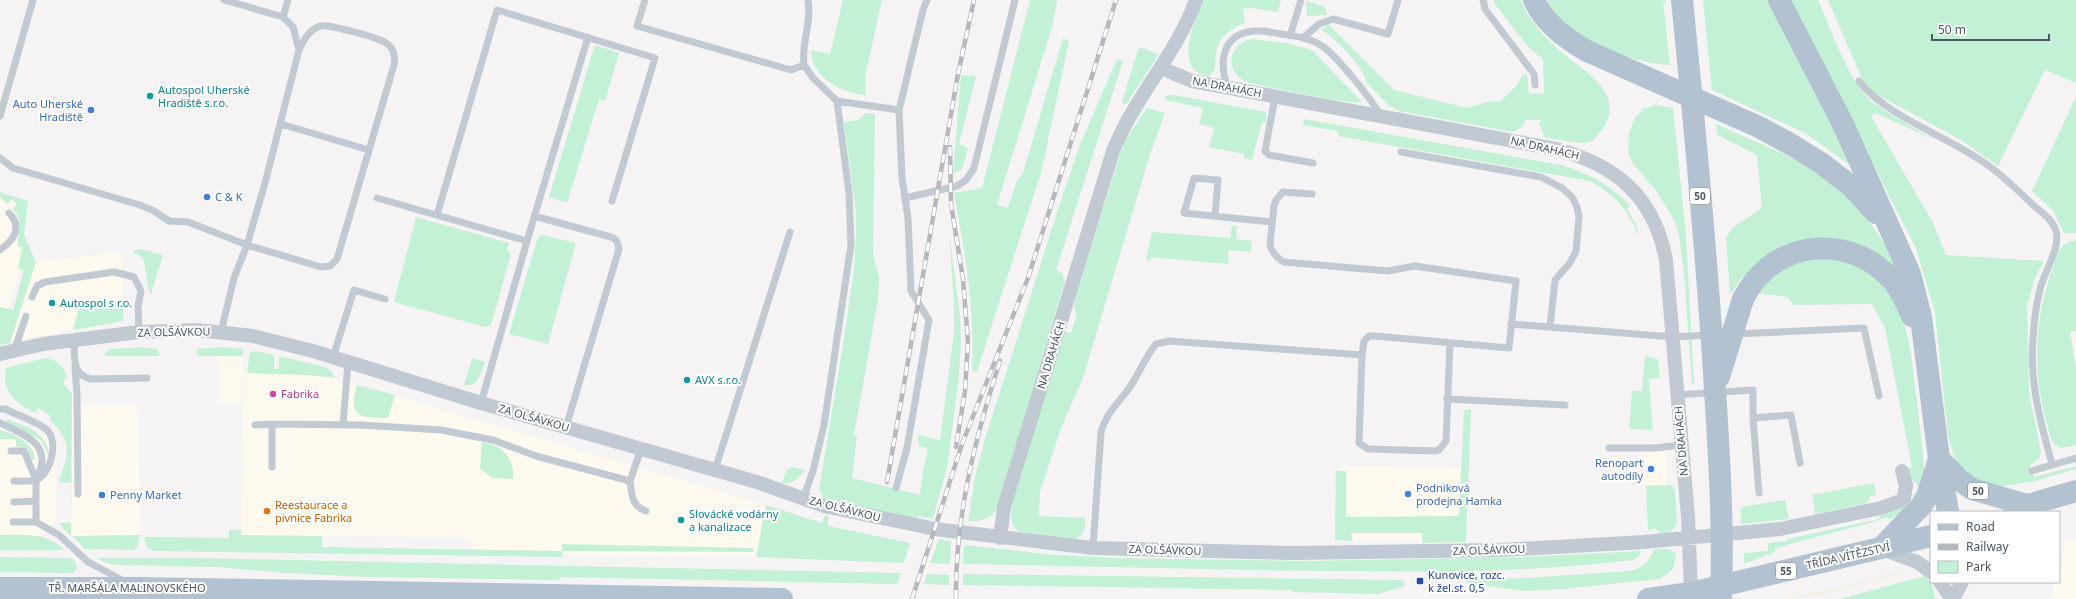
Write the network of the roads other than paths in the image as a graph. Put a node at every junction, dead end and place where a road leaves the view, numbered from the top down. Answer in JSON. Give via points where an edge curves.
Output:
{"nodes":[{"id":1,"x":33,"y":0,"type":"edge"},
{"id":2,"x":224,"y":0,"type":"edge"},
{"id":3,"x":288,"y":0,"type":"edge"},
{"id":4,"x":645,"y":0,"type":"edge"},
{"id":5,"x":808,"y":0,"type":"edge"},
{"id":6,"x":927,"y":0,"type":"edge"},
{"id":7,"x":1015,"y":0,"type":"edge"},
{"id":8,"x":1196,"y":0,"type":"edge"},
{"id":9,"x":1301,"y":0,"type":"edge"},
{"id":10,"x":1398,"y":0,"type":"edge"},
{"id":11,"x":1483,"y":0,"type":"edge"},
{"id":12,"x":1534,"y":0,"type":"edge"},
{"id":13,"x":1682,"y":0,"type":"edge"},
{"id":14,"x":1779,"y":0,"type":"edge"},
{"id":15,"x":283,"y":17,"type":"junction"},
{"id":16,"x":1290,"y":36,"type":"junction"},
{"id":17,"x":588,"y":37,"type":"junction"},
{"id":18,"x":1303,"y":38,"type":"junction"},
{"id":19,"x":299,"y":50,"type":"junction"},
{"id":20,"x":804,"y":65,"type":"junction"},
{"id":21,"x":1161,"y":68,"type":"junction"},
{"id":22,"x":1859,"y":80,"type":"dead end"},
{"id":23,"x":1535,"y":86,"type":"dead end"},
{"id":24,"x":1228,"y":88,"type":"junction"},
{"id":25,"x":1275,"y":97,"type":"junction"},
{"id":26,"x":837,"y":101,"type":"junction"},
{"id":27,"x":899,"y":110,"type":"junction"},
{"id":28,"x":0,"y":116,"type":"edge"},
{"id":29,"x":1381,"y":116,"type":"junction"},
{"id":30,"x":281,"y":124,"type":"junction"},
{"id":31,"x":369,"y":150,"type":"junction"},
{"id":32,"x":1401,"y":152,"type":"dead end"},
{"id":33,"x":0,"y":158,"type":"edge"},
{"id":34,"x":1313,"y":164,"type":"dead end"},
{"id":35,"x":1312,"y":194,"type":"dead end"},
{"id":36,"x":377,"y":198,"type":"dead end"},
{"id":37,"x":905,"y":198,"type":"junction"},
{"id":38,"x":612,"y":201,"type":"dead end"},
{"id":39,"x":9,"y":213,"type":"dead end"},
{"id":40,"x":437,"y":215,"type":"junction"},
{"id":41,"x":534,"y":216,"type":"junction"},
{"id":42,"x":1215,"y":216,"type":"junction"},
{"id":43,"x":1272,"y":222,"type":"junction"},
{"id":44,"x":790,"y":232,"type":"dead end"},
{"id":45,"x":527,"y":241,"type":"junction"},
{"id":46,"x":247,"y":245,"type":"junction"},
{"id":47,"x":1899,"y":247,"type":"junction"},
{"id":48,"x":0,"y":250,"type":"edge"},
{"id":49,"x":32,"y":297,"type":"dead end"},
{"id":50,"x":385,"y":299,"type":"dead end"},
{"id":51,"x":26,"y":316,"type":"dead end"},
{"id":52,"x":1512,"y":324,"type":"junction"},
{"id":53,"x":1550,"y":327,"type":"junction"},
{"id":54,"x":139,"y":332,"type":"junction"},
{"id":55,"x":220,"y":332,"type":"junction"},
{"id":56,"x":1673,"y":337,"type":"junction"},
{"id":57,"x":74,"y":340,"type":"junction"},
{"id":58,"x":1450,"y":343,"type":"junction"},
{"id":59,"x":14,"y":351,"type":"junction"},
{"id":60,"x":0,"y":354,"type":"edge"},
{"id":61,"x":1362,"y":355,"type":"junction"},
{"id":62,"x":333,"y":357,"type":"junction"},
{"id":63,"x":348,"y":362,"type":"junction"},
{"id":64,"x":75,"y":367,"type":"junction"},
{"id":65,"x":1927,"y":368,"type":"junction"},
{"id":66,"x":147,"y":378,"type":"dead end"},
{"id":67,"x":1715,"y":391,"type":"junction"},
{"id":68,"x":1677,"y":396,"type":"junction"},
{"id":69,"x":1879,"y":396,"type":"dead end"},
{"id":70,"x":1447,"y":399,"type":"junction"},
{"id":71,"x":481,"y":403,"type":"junction"},
{"id":72,"x":1565,"y":405,"type":"dead end"},
{"id":73,"x":0,"y":409,"type":"edge"},
{"id":74,"x":1753,"y":418,"type":"junction"},
{"id":75,"x":0,"y":423,"type":"edge"},
{"id":76,"x":272,"y":424,"type":"junction"},
{"id":77,"x":255,"y":425,"type":"dead end"},
{"id":78,"x":343,"y":425,"type":"junction"},
{"id":79,"x":566,"y":427,"type":"junction"},
{"id":80,"x":1681,"y":445,"type":"junction"},
{"id":81,"x":1609,"y":448,"type":"dead end"},
{"id":82,"x":641,"y":449,"type":"junction"},
{"id":83,"x":11,"y":451,"type":"dead end"},
{"id":84,"x":2076,"y":458,"type":"edge"},
{"id":85,"x":1939,"y":459,"type":"junction"},
{"id":86,"x":1800,"y":463,"type":"dead end"},
{"id":87,"x":2052,"y":464,"type":"junction"},
{"id":88,"x":272,"y":467,"type":"dead end"},
{"id":89,"x":715,"y":470,"type":"junction"},
{"id":90,"x":1902,"y":471,"type":"dead end"},
{"id":91,"x":2032,"y":471,"type":"dead end"},
{"id":92,"x":36,"y":480,"type":"junction"},
{"id":93,"x":14,"y":481,"type":"dead end"},
{"id":94,"x":630,"y":481,"type":"junction"},
{"id":95,"x":896,"y":488,"type":"dead end"},
{"id":96,"x":2076,"y":491,"type":"edge"},
{"id":97,"x":1759,"y":493,"type":"dead end"},
{"id":98,"x":78,"y":494,"type":"dead end"},
{"id":99,"x":803,"y":499,"type":"junction"},
{"id":100,"x":36,"y":501,"type":"junction"},
{"id":101,"x":14,"y":502,"type":"dead end"},
{"id":102,"x":2013,"y":510,"type":"edge"},
{"id":103,"x":646,"y":511,"type":"dead end"},
{"id":104,"x":1948,"y":511,"type":"edge"},
{"id":105,"x":13,"y":522,"type":"dead end"},
{"id":106,"x":36,"y":522,"type":"junction"},
{"id":107,"x":1930,"y":536,"type":"edge"},
{"id":108,"x":1000,"y":538,"type":"junction"},
{"id":109,"x":1689,"y":538,"type":"junction"},
{"id":110,"x":1093,"y":548,"type":"junction"},
{"id":111,"x":1881,"y":548,"type":"junction"},
{"id":112,"x":1930,"y":571,"type":"edge"},
{"id":113,"x":1941,"y":583,"type":"edge"},
{"id":114,"x":1956,"y":583,"type":"edge"},
{"id":115,"x":1961,"y":583,"type":"edge"},
{"id":116,"x":0,"y":588,"type":"edge"},
{"id":117,"x":137,"y":588,"type":"junction"},
{"id":118,"x":433,"y":596,"type":"edge"},
{"id":119,"x":1691,"y":596,"type":"edge"},
{"id":120,"x":782,"y":599,"type":"edge"},
{"id":121,"x":1648,"y":599,"type":"edge"},
{"id":122,"x":1721,"y":599,"type":"edge"},
{"id":123,"x":1953,"y":599,"type":"edge"}],
"edges":[{"from":1,"to":28,"type":"lane"},
{"from":2,"to":15,"type":"lane"},
{"from":3,"to":15,"type":"lane"},
{"from":4,"to":20,"type":"lane","via":[[637,26],[791,70]]},
{"from":5,"to":20,"type":"lane","via":[[810,21]]},
{"from":6,"to":27,"type":"lane"},
{"from":7,"to":37,"type":"lane","via":[[974,168],[956,186]]},
{"from":8,"to":21,"type":"street","name":"NA DRAHÁCH"},
{"from":9,"to":16,"type":"lane"},
{"from":10,"to":18,"type":"lane","via":[[1388,34],[1333,19],[1319,24]]},
{"from":11,"to":23,"type":"lane","via":[[1485,9],[1534,74]]},
{"from":12,"to":47,"type":"main road","via":[[1554,28],[1587,52],[1759,127],[1821,163],[1860,194]]},
{"from":13,"to":67,"type":"main road","number":"50","bridge":true},
{"from":14,"to":47,"type":"main road","via":[[1842,124]]},
{"from":15,"to":19,"type":"lane","via":[[293,27]]},
{"from":16,"to":18,"type":"lane"},
{"from":16,"to":24,"type":"lane","via":[[1256,30],[1237,36],[1228,44],[1223,56],[1222,69]]},
{"from":17,"to":38,"type":"lane","via":[[655,58]]},
{"from":17,"to":40,"type":"lane","via":[[498,10]]},
{"from":17,"to":41,"type":"lane"},
{"from":18,"to":29,"type":"lane","via":[[1327,50],[1375,105]]},
{"from":19,"to":30,"type":"lane"},
{"from":19,"to":31,"type":"lane","via":[[308,33],[323,25],[382,41],[390,46],[395,61]]},
{"from":20,"to":26,"type":"lane","via":[[813,78]]},
{"from":21,"to":24,"type":"street","name":"NA DRAHÁCH","via":[[1192,81]]},
{"from":21,"to":108,"type":"street","name":"NA DRAHÁCH","via":[[1125,124],[1113,151],[1004,507]]},
{"from":22,"to":87,"type":"lane","via":[[1876,99],[1978,158],[2005,177],[2054,226],[2056,244],[2040,290],[2032,342],[2036,396]]},
{"from":24,"to":25,"type":"street","name":"NA DRAHÁCH"},
{"from":25,"to":29,"type":"street","name":"NA DRAHÁCH"},
{"from":25,"to":34,"type":"lane","via":[[1265,151],[1268,155]]},
{"from":26,"to":27,"type":"lane"},
{"from":26,"to":99,"type":"lane","via":[[852,220],[851,245],[824,425]]},
{"from":27,"to":37,"type":"lane"},
{"from":29,"to":56,"type":"street","name":"NA DRAHÁCH","via":[[1556,148],[1584,156],[1615,173],[1647,207],[1661,234]]},
{"from":30,"to":31,"type":"lane"},
{"from":30,"to":46,"type":"lane"},
{"from":31,"to":46,"type":"lane","via":[[337,259],[330,266],[321,267]]},
{"from":32,"to":53,"type":"lane","via":[[1541,176],[1557,184],[1572,197],[1579,217],[1576,251],[1555,280]]},
{"from":33,"to":46,"type":"lane","via":[[13,168],[140,205],[168,221],[195,224]]},
{"from":35,"to":43,"type":"lane","via":[[1288,192],[1280,195],[1274,206]]},
{"from":36,"to":40,"type":"lane"},
{"from":37,"to":95,"type":"lane","via":[[911,291],[929,320],[907,448]]},
{"from":39,"to":48,"type":"lane","via":[[15,221],[16,232],[11,242]]},
{"from":40,"to":45,"type":"lane"},
{"from":41,"to":45,"type":"lane"},
{"from":41,"to":79,"type":"lane","via":[[611,237],[617,241],[619,249]]},
{"from":42,"to":42,"type":"lane","via":[[1184,213],[1194,178],[1218,180]]},
{"from":42,"to":43,"type":"lane"},
{"from":43,"to":52,"type":"lane","via":[[1271,249],[1279,260],[1284,262],[1387,271],[1415,266],[1516,281]]},
{"from":44,"to":89,"type":"lane"},
{"from":45,"to":71,"type":"lane"},
{"from":46,"to":55,"type":"lane","via":[[234,278]]},
{"from":47,"to":65,"type":"main road","number":"50","via":[[1910,274],[1918,306]]},
{"from":49,"to":54,"type":"lane","via":[[37,286],[45,282],[114,272],[129,274],[138,282],[141,291],[138,306]]},
{"from":50,"to":62,"type":"lane","via":[[354,290]]},
{"from":51,"to":59,"type":"lane"},
{"from":52,"to":53,"type":"lane"},
{"from":52,"to":58,"type":"lane","via":[[1509,348]]},
{"from":53,"to":56,"type":"lane"},
{"from":54,"to":55,"type":"street","name":"ZA OLŠÁVKOU"},
{"from":54,"to":57,"type":"street","name":"ZA OLŠÁVKOU"},
{"from":55,"to":62,"type":"street","name":"ZA OLŠÁVKOU","via":[[253,336]]},
{"from":56,"to":68,"type":"street","name":"NA DRAHÁCH"},
{"from":56,"to":69,"type":"lane","via":[[1864,328]]},
{"from":57,"to":59,"type":"street","name":"ZA OLŠÁVKOU"},
{"from":57,"to":64,"type":"lane"},
{"from":58,"to":61,"type":"lane","via":[[1369,336],[1363,343]]},
{"from":58,"to":70,"type":"lane"},
{"from":59,"to":60,"type":"street","name":"ZA OLŠÁVKOU"},
{"from":61,"to":70,"type":"lane","via":[[1358,439],[1365,448],[1432,451],[1440,449],[1446,442]]},
{"from":61,"to":110,"type":"lane","via":[[1174,341],[1156,344],[1131,385],[1103,422]]},
{"from":62,"to":63,"type":"street","name":"ZA OLŠÁVKOU"},
{"from":63,"to":71,"type":"street","name":"ZA OLŠÁVKOU"},
{"from":63,"to":78,"type":"lane"},
{"from":64,"to":66,"type":"lane","via":[[83,377],[92,379]]},
{"from":64,"to":98,"type":"lane"},
{"from":65,"to":67,"type":"main road","number":"50","bridge":true,"via":[[1914,321],[1899,289],[1880,269],[1858,254],[1817,248],[1791,254],[1764,270],[1755,279],[1743,299]]},
{"from":65,"to":85,"type":"main road","number":"50"},
{"from":67,"to":122,"type":"main road","number":"50","bridge":true,"via":[[1721,506]]},
{"from":68,"to":74,"type":"lane","via":[[1753,390]]},
{"from":68,"to":80,"type":"street","name":"NA DRAHÁCH"},
{"from":70,"to":72,"type":"lane"},
{"from":71,"to":79,"type":"street","name":"ZA OLŠÁVKOU"},
{"from":73,"to":92,"type":"lane","via":[[46,429],[50,435],[52,459]]},
{"from":74,"to":86,"type":"lane","via":[[1791,415]]},
{"from":74,"to":97,"type":"lane"},
{"from":75,"to":92,"type":"lane","via":[[32,440],[39,448],[42,463]]},
{"from":76,"to":77,"type":"lane"},
{"from":76,"to":78,"type":"lane"},
{"from":76,"to":88,"type":"lane"},
{"from":78,"to":94,"type":"lane","via":[[441,430],[493,440],[536,456]]},
{"from":79,"to":82,"type":"street","name":"ZA OLŠÁVKOU"},
{"from":80,"to":81,"type":"lane"},
{"from":80,"to":109,"type":"street","name":"NA DRAHÁCH"},
{"from":82,"to":89,"type":"street","name":"ZA OLŠÁVKOU"},
{"from":82,"to":94,"type":"lane"},
{"from":83,"to":92,"type":"lane","via":[[24,451]]},
{"from":84,"to":87,"type":"lane"},
{"from":85,"to":102,"type":"main road","number":"50","via":[[1972,489]]},
{"from":85,"to":104,"type":"main road","number":"50"},
{"from":85,"to":111,"type":"main road","number":"50","via":[[1927,497]]},
{"from":87,"to":91,"type":"lane"},
{"from":89,"to":99,"type":"street","name":"ZA OLŠÁVKOU"},
{"from":90,"to":109,"type":"street","name":"ZA OLŠÁVKOU","via":[[1906,485],[1904,498],[1881,508],[1780,529]]},
{"from":92,"to":93,"type":"lane"},
{"from":92,"to":100,"type":"lane"},
{"from":94,"to":103,"type":"lane","via":[[632,500],[638,508]]},
{"from":96,"to":102,"type":"main road"},
{"from":99,"to":108,"type":"street","name":"ZA OLŠÁVKOU","via":[[915,526]]},
{"from":100,"to":101,"type":"lane"},
{"from":100,"to":106,"type":"lane"},
{"from":105,"to":106,"type":"lane"},
{"from":106,"to":117,"type":"lane","via":[[59,535],[88,562]]},
{"from":107,"to":111,"type":"main road","name":"TŘÍDA VÍTĚZSTVÍ","number":"55"},
{"from":108,"to":110,"type":"street","name":"ZA OLŠÁVKOU"},
{"from":109,"to":110,"type":"street","name":"ZA OLŠÁVKOU","via":[[1500,550],[1293,554]]},
{"from":109,"to":119,"type":"street","name":"NA DRAHÁCH"},
{"from":111,"to":112,"type":"street","via":[[1917,562]]},
{"from":111,"to":119,"type":"main road","name":"TŘÍDA VÍTĚZSTVÍ","number":"55"},
{"from":113,"to":123,"type":"street"},
{"from":114,"to":123,"type":"street"},
{"from":115,"to":123,"type":"street"},
{"from":116,"to":117,"type":"main road","name":"TŘ. MARŠÁLA MALINOVSKÉHO"},
{"from":117,"to":118,"type":"main road","name":"TŘ. MARŠÁLA MALINOVSKÉHO"},
{"from":118,"to":120,"type":"main road","name":"TŘ. MARŠÁLA MALINOVSKÉHO"},
{"from":119,"to":121,"type":"main road","name":"TŘÍDA VÍTĚZSTVÍ","number":"55"}]}
